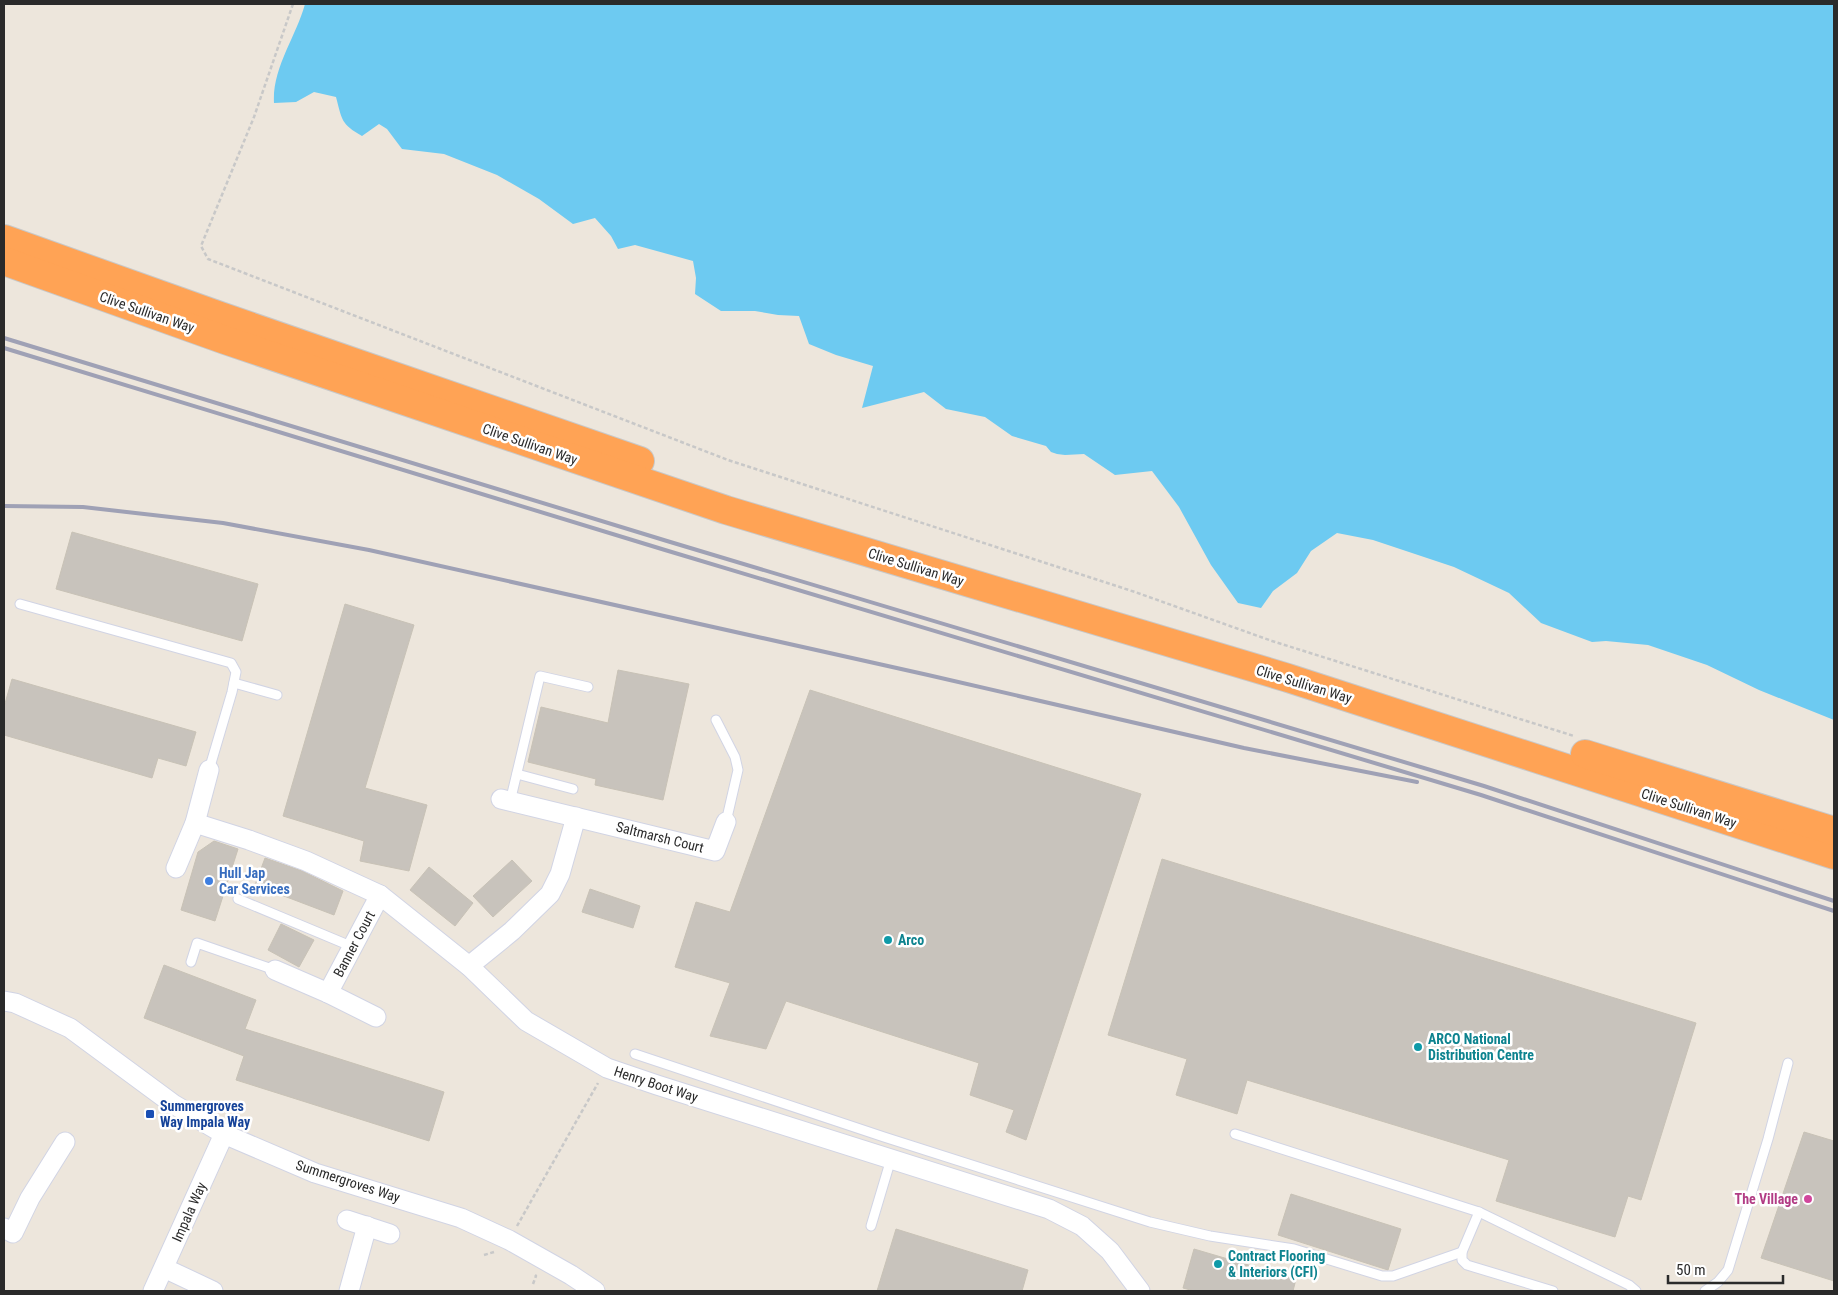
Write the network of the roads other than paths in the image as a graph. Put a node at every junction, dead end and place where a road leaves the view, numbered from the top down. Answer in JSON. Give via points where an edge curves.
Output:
{"nodes":[{"id":1,"x":4,"y":239,"type":"edge"},
{"id":2,"x":4,"y":261,"type":"edge"},
{"id":3,"x":20,"y":604,"type":"dead end"},
{"id":4,"x":234,"y":683,"type":"junction"},
{"id":5,"x":588,"y":687,"type":"dead end"},
{"id":6,"x":276,"y":695,"type":"dead end"},
{"id":7,"x":716,"y":720,"type":"dead end"},
{"id":8,"x":209,"y":770,"type":"joint"},
{"id":9,"x":517,"y":774,"type":"junction"},
{"id":10,"x":573,"y":789,"type":"dead end"},
{"id":11,"x":506,"y":801,"type":"joint"},
{"id":12,"x":576,"y":817,"type":"junction"},
{"id":13,"x":726,"y":822,"type":"joint"},
{"id":14,"x":195,"y":823,"type":"junction"},
{"id":15,"x":1834,"y":831,"type":"edge"},
{"id":16,"x":1834,"y":855,"type":"edge"},
{"id":17,"x":176,"y":868,"type":"dead end"},
{"id":18,"x":380,"y":896,"type":"junction"},
{"id":19,"x":238,"y":898,"type":"dead end"},
{"id":20,"x":353,"y":946,"type":"junction"},
{"id":21,"x":191,"y":962,"type":"dead end"},
{"id":22,"x":468,"y":966,"type":"junction"},
{"id":23,"x":275,"y":970,"type":"joint"},
{"id":24,"x":328,"y":993,"type":"junction"},
{"id":25,"x":4,"y":1001,"type":"edge"},
{"id":26,"x":376,"y":1017,"type":"dead end"},
{"id":27,"x":635,"y":1054,"type":"dead end"},
{"id":28,"x":1788,"y":1063,"type":"dead end"},
{"id":29,"x":756,"y":1094,"type":"junction"},
{"id":30,"x":749,"y":1114,"type":"junction"},
{"id":31,"x":224,"y":1134,"type":"junction"},
{"id":32,"x":1235,"y":1134,"type":"dead end"},
{"id":33,"x":65,"y":1142,"type":"dead end"},
{"id":34,"x":890,"y":1159,"type":"junction"},
{"id":35,"x":959,"y":1170,"type":"junction"},
{"id":36,"x":1479,"y":1212,"type":"junction"},
{"id":37,"x":347,"y":1220,"type":"dead end"},
{"id":38,"x":368,"y":1226,"type":"junction"},
{"id":39,"x":871,"y":1226,"type":"dead end"},
{"id":40,"x":4,"y":1228,"type":"edge"},
{"id":41,"x":390,"y":1234,"type":"dead end"},
{"id":42,"x":1462,"y":1252,"type":"junction"},
{"id":43,"x":164,"y":1268,"type":"junction"},
{"id":44,"x":153,"y":1291,"type":"edge"},
{"id":45,"x":213,"y":1291,"type":"edge"},
{"id":46,"x":349,"y":1291,"type":"edge"},
{"id":47,"x":594,"y":1291,"type":"edge"},
{"id":48,"x":1140,"y":1291,"type":"edge"},
{"id":49,"x":1553,"y":1291,"type":"edge"},
{"id":50,"x":1636,"y":1291,"type":"edge"},
{"id":51,"x":1705,"y":1291,"type":"edge"}],
"edges":[{"from":1,"to":15,"type":"highway","name":"Clive Sullivan Way","via":[[738,495]]},
{"from":2,"to":16,"type":"highway","name":"Clive Sullivan Way","via":[[225,340],[726,510],[1288,678]]},
{"from":3,"to":4,"type":"lane","via":[[231,662],[236,672]]},
{"from":4,"to":6,"type":"lane"},
{"from":4,"to":8,"type":"lane"},
{"from":5,"to":9,"type":"lane","via":[[540,676]]},
{"from":7,"to":13,"type":"lane","via":[[738,770]]},
{"from":8,"to":14,"type":"street"},
{"from":9,"to":10,"type":"lane"},
{"from":9,"to":11,"type":"lane"},
{"from":11,"to":12,"type":"street","name":"Saltmarsh Court"},
{"from":12,"to":13,"type":"street","name":"Saltmarsh Court","via":[[715,851]]},
{"from":12,"to":22,"type":"street","via":[[560,874],[550,894]]},
{"from":14,"to":17,"type":"street"},
{"from":14,"to":18,"type":"street","name":"Henry Boot Way","via":[[306,862]]},
{"from":18,"to":20,"type":"street","name":"Banner Court"},
{"from":18,"to":22,"type":"street","name":"Henry Boot Way"},
{"from":19,"to":20,"type":"lane"},
{"from":20,"to":24,"type":"street","name":"Banner Court"},
{"from":21,"to":23,"type":"lane","via":[[197,943]]},
{"from":22,"to":30,"type":"street","name":"Henry Boot Way","via":[[526,1021],[607,1068]]},
{"from":23,"to":24,"type":"street","name":"Banner Court"},
{"from":24,"to":26,"type":"street","name":"Banner Court"},
{"from":25,"to":31,"type":"street","name":"Summergroves Way","via":[[70,1028],[173,1104]]},
{"from":27,"to":29,"type":"lane"},
{"from":28,"to":51,"type":"lane","via":[[1728,1270]]},
{"from":29,"to":30,"type":"lane"},
{"from":29,"to":35,"type":"lane"},
{"from":30,"to":34,"type":"street","name":"Henry Boot Way"},
{"from":31,"to":43,"type":"street","name":"Impala Way"},
{"from":31,"to":47,"type":"street","name":"Summergroves Way","via":[[315,1173],[461,1218],[510,1240]]},
{"from":32,"to":36,"type":"lane"},
{"from":33,"to":40,"type":"street","via":[[30,1198],[14,1233]]},
{"from":34,"to":35,"type":"street","name":"Henry Boot Way"},
{"from":34,"to":39,"type":"lane"},
{"from":35,"to":42,"type":"lane","via":[[1150,1222],[1210,1236],[1294,1249],[1382,1276],[1393,1276]]},
{"from":35,"to":48,"type":"street","name":"Henry Boot Way","via":[[1082,1226],[1110,1251]]},
{"from":36,"to":42,"type":"lane"},
{"from":36,"to":50,"type":"lane"},
{"from":37,"to":38,"type":"street"},
{"from":38,"to":41,"type":"street"},
{"from":38,"to":46,"type":"street"},
{"from":42,"to":49,"type":"lane","via":[[1462,1260],[1467,1265]]},
{"from":43,"to":44,"type":"street","name":"Impala Way"},
{"from":43,"to":45,"type":"street"}]}
